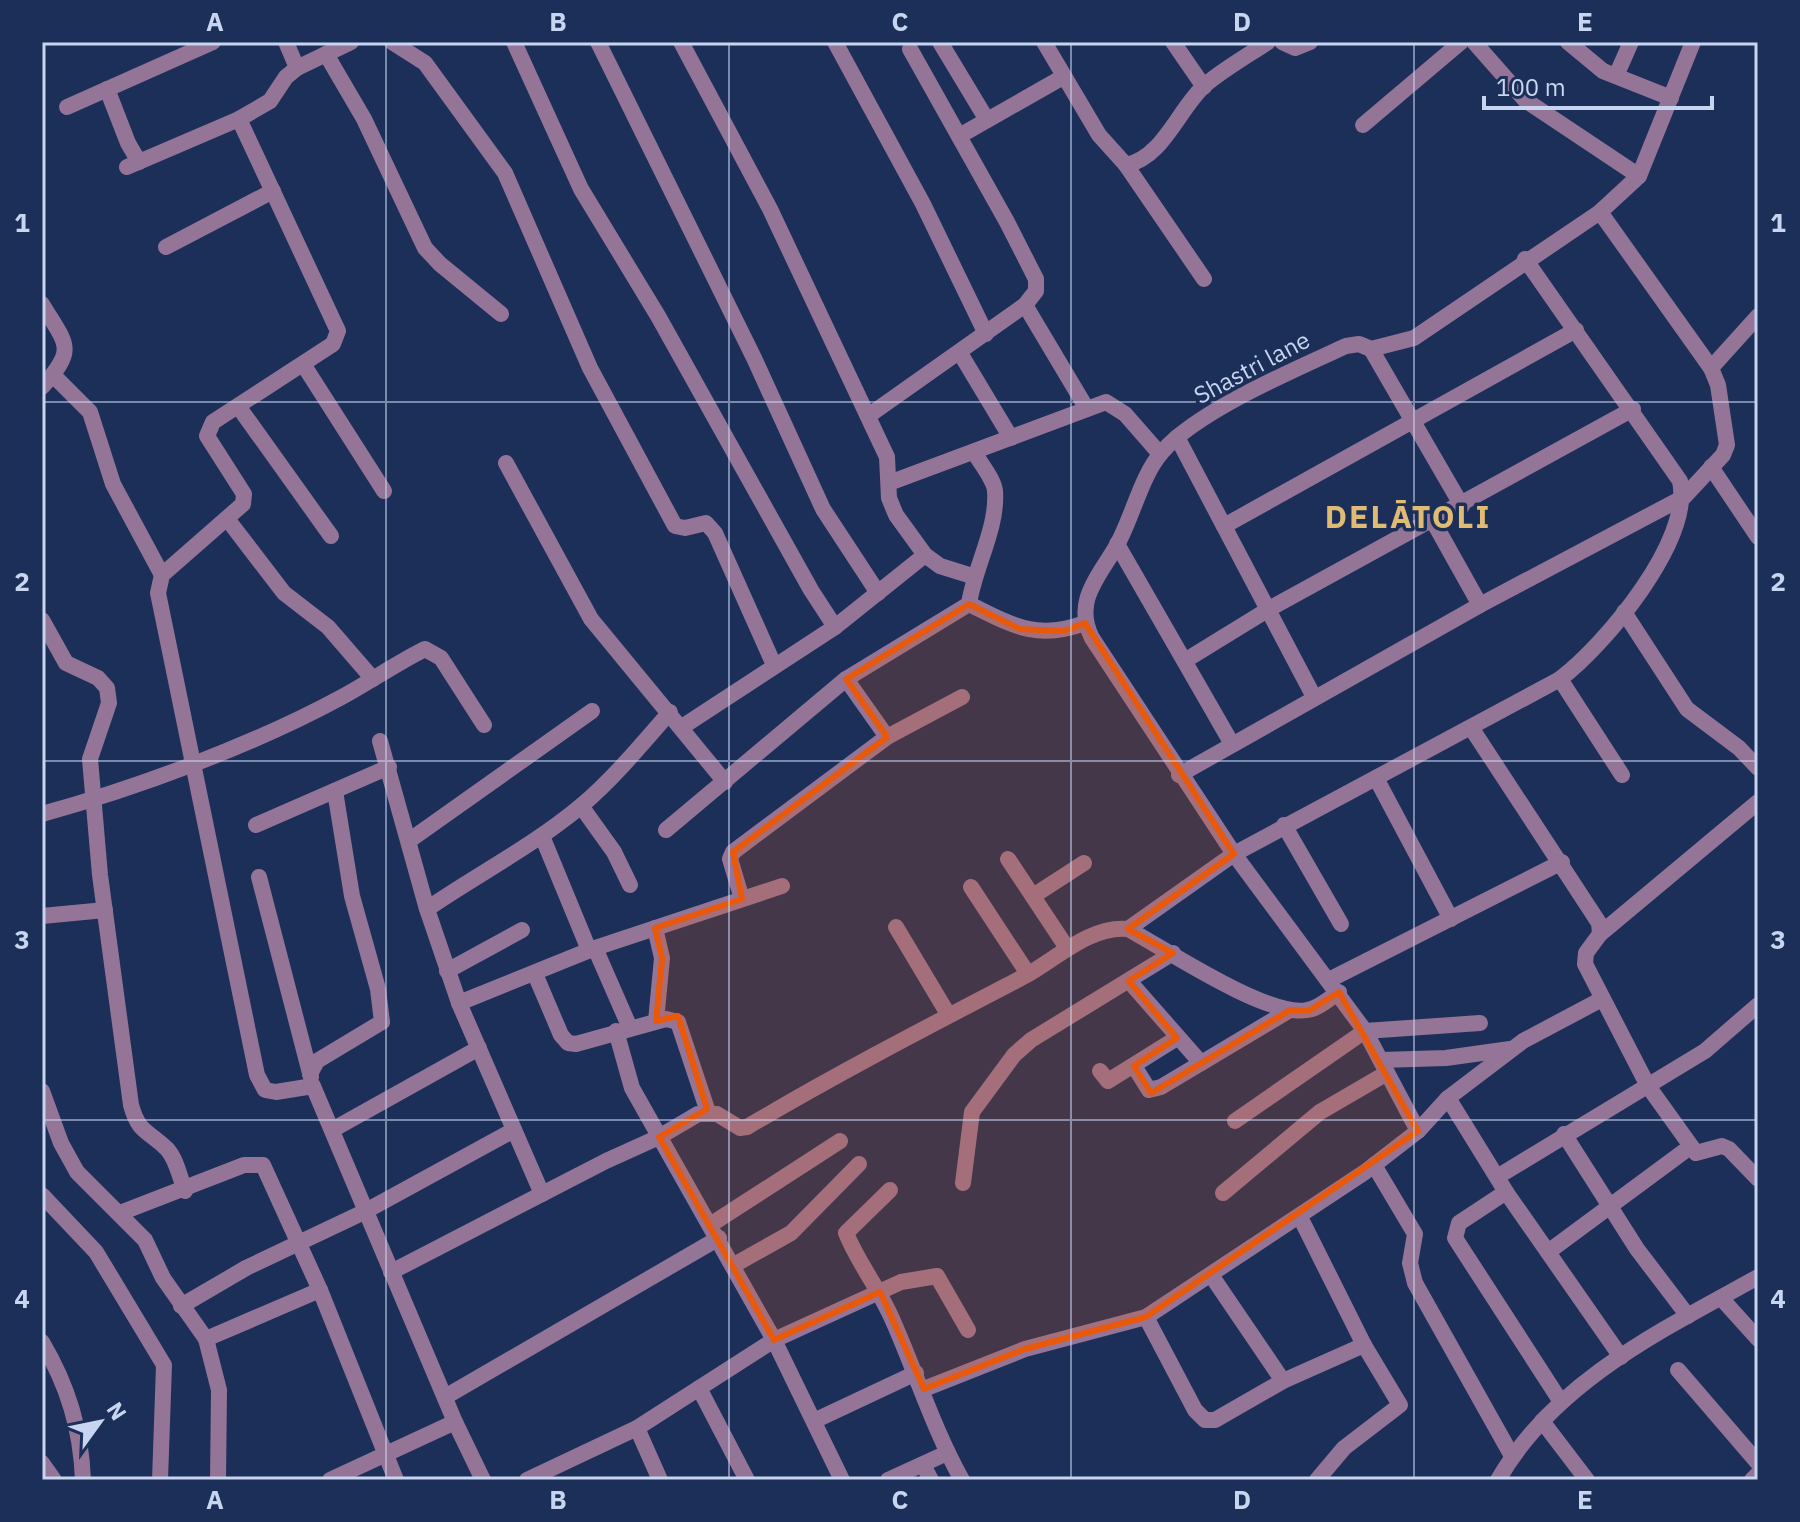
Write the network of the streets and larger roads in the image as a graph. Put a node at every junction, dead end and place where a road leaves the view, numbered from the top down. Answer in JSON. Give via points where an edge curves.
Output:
{"nodes":[{"id":1,"x":213,"y":42,"type":"edge"},
{"id":2,"x":286,"y":42,"type":"edge"},
{"id":3,"x":351,"y":42,"type":"edge"},
{"id":4,"x":392,"y":42,"type":"edge"},
{"id":5,"x":514,"y":42,"type":"edge"},
{"id":6,"x":598,"y":42,"type":"edge"},
{"id":7,"x":681,"y":42,"type":"edge"},
{"id":8,"x":835,"y":42,"type":"edge"},
{"id":9,"x":940,"y":42,"type":"edge"},
{"id":10,"x":1044,"y":42,"type":"edge"},
{"id":11,"x":1173,"y":42,"type":"edge"},
{"id":12,"x":1268,"y":42,"type":"edge"},
{"id":13,"x":1282,"y":42,"type":"edge"},
{"id":14,"x":1310,"y":42,"type":"edge"},
{"id":15,"x":1461,"y":42,"type":"edge"},
{"id":16,"x":1474,"y":42,"type":"edge"},
{"id":17,"x":1568,"y":42,"type":"edge"},
{"id":18,"x":1631,"y":42,"type":"edge"},
{"id":19,"x":1693,"y":42,"type":"edge"},
{"id":20,"x":910,"y":49,"type":"dead end"},
{"id":21,"x":326,"y":54,"type":"junction"},
{"id":22,"x":297,"y":68,"type":"junction"},
{"id":23,"x":1616,"y":76,"type":"junction"},
{"id":24,"x":1063,"y":77,"type":"junction"},
{"id":25,"x":1204,"y":87,"type":"junction"},
{"id":26,"x":107,"y":89,"type":"junction"},
{"id":27,"x":1671,"y":98,"type":"junction"},
{"id":28,"x":67,"y":107,"type":"dead end"},
{"id":29,"x":239,"y":119,"type":"junction"},
{"id":30,"x":987,"y":120,"type":"junction"},
{"id":31,"x":1363,"y":125,"type":"dead end"},
{"id":32,"x":961,"y":135,"type":"junction"},
{"id":33,"x":1126,"y":165,"type":"junction"},
{"id":34,"x":1639,"y":176,"type":"junction"},
{"id":35,"x":273,"y":191,"type":"junction"},
{"id":36,"x":1600,"y":212,"type":"junction"},
{"id":37,"x":166,"y":247,"type":"dead end"},
{"id":38,"x":1525,"y":259,"type":"junction"},
{"id":39,"x":1204,"y":279,"type":"dead end"},
{"id":40,"x":42,"y":304,"type":"edge"},
{"id":41,"x":1025,"y":305,"type":"junction"},
{"id":42,"x":501,"y":314,"type":"dead end"},
{"id":43,"x":1758,"y":316,"type":"edge"},
{"id":44,"x":1576,"y":330,"type":"junction"},
{"id":45,"x":986,"y":334,"type":"junction"},
{"id":46,"x":1371,"y":349,"type":"junction"},
{"id":47,"x":960,"y":353,"type":"junction"},
{"id":48,"x":303,"y":364,"type":"junction"},
{"id":49,"x":1711,"y":368,"type":"junction"},
{"id":50,"x":48,"y":381,"type":"edge"},
{"id":51,"x":238,"y":406,"type":"junction"},
{"id":52,"x":1087,"y":409,"type":"junction"},
{"id":53,"x":1633,"y":409,"type":"junction"},
{"id":54,"x":868,"y":416,"type":"junction"},
{"id":55,"x":1410,"y":420,"type":"junction"},
{"id":56,"x":1177,"y":437,"type":"junction"},
{"id":57,"x":1011,"y":438,"type":"junction"},
{"id":58,"x":974,"y":452,"type":"junction"},
{"id":59,"x":1160,"y":454,"type":"junction"},
{"id":60,"x":506,"y":463,"type":"dead end"},
{"id":61,"x":1711,"y":467,"type":"junction"},
{"id":62,"x":889,"y":483,"type":"junction"},
{"id":63,"x":384,"y":491,"type":"dead end"},
{"id":64,"x":1684,"y":497,"type":"junction"},
{"id":65,"x":1462,"y":506,"type":"junction"},
{"id":66,"x":228,"y":520,"type":"junction"},
{"id":67,"x":1433,"y":521,"type":"junction"},
{"id":68,"x":1224,"y":526,"type":"junction"},
{"id":69,"x":331,"y":536,"type":"dead end"},
{"id":70,"x":1758,"y":537,"type":"edge"},
{"id":71,"x":1117,"y":544,"type":"junction"},
{"id":72,"x":925,"y":555,"type":"junction"},
{"id":73,"x":162,"y":575,"type":"junction"},
{"id":74,"x":972,"y":576,"type":"junction"},
{"id":75,"x":878,"y":593,"type":"junction"},
{"id":76,"x":969,"y":604,"type":"junction"},
{"id":77,"x":1480,"y":605,"type":"junction"},
{"id":78,"x":1269,"y":609,"type":"junction"},
{"id":79,"x":1624,"y":612,"type":"junction"},
{"id":80,"x":42,"y":620,"type":"edge"},
{"id":81,"x":1085,"y":623,"type":"junction"},
{"id":82,"x":835,"y":627,"type":"junction"},
{"id":83,"x":1186,"y":660,"type":"junction"},
{"id":84,"x":774,"y":665,"type":"junction"},
{"id":85,"x":373,"y":679,"type":"junction"},
{"id":86,"x":846,"y":679,"type":"junction"},
{"id":87,"x":1560,"y":679,"type":"junction"},
{"id":88,"x":962,"y":697,"type":"dead end"},
{"id":89,"x":1314,"y":697,"type":"junction"},
{"id":90,"x":592,"y":711,"type":"dead end"},
{"id":91,"x":670,"y":712,"type":"junction"},
{"id":92,"x":484,"y":725,"type":"dead end"},
{"id":93,"x":682,"y":727,"type":"junction"},
{"id":94,"x":1472,"y":729,"type":"junction"},
{"id":95,"x":887,"y":737,"type":"junction"},
{"id":96,"x":380,"y":741,"type":"dead end"},
{"id":97,"x":1232,"y":744,"type":"junction"},
{"id":98,"x":195,"y":760,"type":"junction"},
{"id":99,"x":389,"y":767,"type":"junction"},
{"id":100,"x":1758,"y":768,"type":"edge"},
{"id":101,"x":1179,"y":775,"type":"junction"},
{"id":102,"x":1622,"y":775,"type":"dead end"},
{"id":103,"x":1376,"y":778,"type":"junction"},
{"id":104,"x":725,"y":782,"type":"junction"},
{"id":105,"x":335,"y":791,"type":"junction"},
{"id":106,"x":94,"y":800,"type":"junction"},
{"id":107,"x":1758,"y":802,"type":"edge"},
{"id":108,"x":581,"y":806,"type":"junction"},
{"id":109,"x":43,"y":810,"type":"edge"},
{"id":110,"x":256,"y":825,"type":"dead end"},
{"id":111,"x":1284,"y":825,"type":"junction"},
{"id":112,"x":666,"y":830,"type":"dead end"},
{"id":113,"x":542,"y":836,"type":"junction"},
{"id":114,"x":410,"y":840,"type":"junction"},
{"id":115,"x":1234,"y":854,"type":"junction"},
{"id":116,"x":1008,"y":859,"type":"dead end"},
{"id":117,"x":1562,"y":862,"type":"junction"},
{"id":118,"x":1084,"y":863,"type":"dead end"},
{"id":119,"x":259,"y":877,"type":"dead end"},
{"id":120,"x":630,"y":885,"type":"dead end"},
{"id":121,"x":782,"y":886,"type":"dead end"},
{"id":122,"x":971,"y":887,"type":"dead end"},
{"id":123,"x":1033,"y":896,"type":"junction"},
{"id":124,"x":742,"y":899,"type":"junction"},
{"id":125,"x":427,"y":909,"type":"junction"},
{"id":126,"x":105,"y":910,"type":"junction"},
{"id":127,"x":42,"y":916,"type":"edge"},
{"id":128,"x":1451,"y":919,"type":"junction"},
{"id":129,"x":1341,"y":924,"type":"dead end"},
{"id":130,"x":896,"y":927,"type":"dead end"},
{"id":131,"x":655,"y":928,"type":"junction"},
{"id":132,"x":1128,"y":929,"type":"junction"},
{"id":133,"x":522,"y":930,"type":"dead end"},
{"id":134,"x":1600,"y":934,"type":"junction"},
{"id":135,"x":1067,"y":948,"type":"junction"},
{"id":136,"x":592,"y":949,"type":"junction"},
{"id":137,"x":1173,"y":953,"type":"junction"},
{"id":138,"x":447,"y":971,"type":"junction"},
{"id":139,"x":535,"y":974,"type":"junction"},
{"id":140,"x":1028,"y":974,"type":"junction"},
{"id":141,"x":1129,"y":981,"type":"junction"},
{"id":142,"x":1334,"y":986,"type":"junction"},
{"id":143,"x":1602,"y":999,"type":"junction"},
{"id":144,"x":459,"y":1003,"type":"junction"},
{"id":145,"x":1758,"y":1005,"type":"edge"},
{"id":146,"x":1290,"y":1010,"type":"junction"},
{"id":147,"x":948,"y":1014,"type":"junction"},
{"id":148,"x":656,"y":1021,"type":"junction"},
{"id":149,"x":1480,"y":1023,"type":"dead end"},
{"id":150,"x":623,"y":1030,"type":"junction"},
{"id":151,"x":1365,"y":1031,"type":"junction"},
{"id":152,"x":1177,"y":1038,"type":"junction"},
{"id":153,"x":479,"y":1048,"type":"junction"},
{"id":154,"x":1513,"y":1049,"type":"junction"},
{"id":155,"x":1201,"y":1063,"type":"junction"},
{"id":156,"x":1134,"y":1066,"type":"junction"},
{"id":157,"x":1384,"y":1067,"type":"junction"},
{"id":158,"x":1100,"y":1071,"type":"dead end"},
{"id":159,"x":311,"y":1080,"type":"junction"},
{"id":160,"x":1648,"y":1086,"type":"junction"},
{"id":161,"x":42,"y":1091,"type":"edge"},
{"id":162,"x":1448,"y":1098,"type":"junction"},
{"id":163,"x":708,"y":1112,"type":"junction"},
{"id":164,"x":1235,"y":1121,"type":"dead end"},
{"id":165,"x":332,"y":1130,"type":"junction"},
{"id":166,"x":514,"y":1130,"type":"junction"},
{"id":167,"x":1418,"y":1131,"type":"junction"},
{"id":168,"x":1564,"y":1134,"type":"junction"},
{"id":169,"x":659,"y":1137,"type":"junction"},
{"id":170,"x":840,"y":1141,"type":"dead end"},
{"id":171,"x":1690,"y":1147,"type":"junction"},
{"id":172,"x":859,"y":1164,"type":"dead end"},
{"id":173,"x":1374,"y":1165,"type":"junction"},
{"id":174,"x":1755,"y":1168,"type":"edge"},
{"id":175,"x":1497,"y":1177,"type":"junction"},
{"id":176,"x":963,"y":1183,"type":"dead end"},
{"id":177,"x":890,"y":1190,"type":"dead end"},
{"id":178,"x":185,"y":1191,"type":"junction"},
{"id":179,"x":1506,"y":1192,"type":"junction"},
{"id":180,"x":1223,"y":1193,"type":"dead end"},
{"id":181,"x":542,"y":1194,"type":"junction"},
{"id":182,"x":42,"y":1195,"type":"edge"},
{"id":183,"x":1608,"y":1206,"type":"junction"},
{"id":184,"x":364,"y":1212,"type":"junction"},
{"id":185,"x":120,"y":1213,"type":"junction"},
{"id":186,"x":1300,"y":1217,"type":"junction"},
{"id":187,"x":714,"y":1231,"type":"junction"},
{"id":188,"x":298,"y":1243,"type":"junction"},
{"id":189,"x":1548,"y":1252,"type":"junction"},
{"id":190,"x":734,"y":1265,"type":"junction"},
{"id":191,"x":391,"y":1272,"type":"junction"},
{"id":192,"x":1211,"y":1275,"type":"junction"},
{"id":193,"x":1758,"y":1277,"type":"edge"},
{"id":194,"x":320,"y":1290,"type":"junction"},
{"id":195,"x":880,"y":1292,"type":"junction"},
{"id":196,"x":1721,"y":1298,"type":"junction"},
{"id":197,"x":181,"y":1306,"type":"junction"},
{"id":198,"x":1688,"y":1316,"type":"junction"},
{"id":199,"x":1146,"y":1317,"type":"junction"},
{"id":200,"x":968,"y":1330,"type":"dead end"},
{"id":201,"x":206,"y":1339,"type":"junction"},
{"id":202,"x":1758,"y":1339,"type":"edge"},
{"id":203,"x":774,"y":1340,"type":"junction"},
{"id":204,"x":42,"y":1342,"type":"edge"},
{"id":205,"x":1364,"y":1345,"type":"junction"},
{"id":206,"x":1621,"y":1357,"type":"junction"},
{"id":207,"x":1678,"y":1370,"type":"dead end"},
{"id":208,"x":916,"y":1373,"type":"junction"},
{"id":209,"x":1283,"y":1381,"type":"junction"},
{"id":210,"x":699,"y":1388,"type":"junction"},
{"id":211,"x":924,"y":1389,"type":"junction"},
{"id":212,"x":445,"y":1397,"type":"junction"},
{"id":213,"x":1561,"y":1402,"type":"junction"},
{"id":214,"x":816,"y":1420,"type":"junction"},
{"id":215,"x":1542,"y":1421,"type":"junction"},
{"id":216,"x":455,"y":1422,"type":"junction"},
{"id":217,"x":637,"y":1428,"type":"junction"},
{"id":218,"x":947,"y":1453,"type":"junction"},
{"id":219,"x":383,"y":1455,"type":"junction"},
{"id":220,"x":1512,"y":1456,"type":"junction"},
{"id":221,"x":42,"y":1463,"type":"edge"},
{"id":222,"x":1758,"y":1463,"type":"edge"},
{"id":223,"x":923,"y":1465,"type":"junction"},
{"id":224,"x":1758,"y":1474,"type":"edge"},
{"id":225,"x":54,"y":1480,"type":"edge"},
{"id":226,"x":83,"y":1480,"type":"edge"},
{"id":227,"x":160,"y":1480,"type":"edge"},
{"id":228,"x":218,"y":1480,"type":"edge"},
{"id":229,"x":330,"y":1480,"type":"edge"},
{"id":230,"x":396,"y":1480,"type":"edge"},
{"id":231,"x":483,"y":1480,"type":"edge"},
{"id":232,"x":527,"y":1480,"type":"edge"},
{"id":233,"x":660,"y":1480,"type":"edge"},
{"id":234,"x":747,"y":1480,"type":"edge"},
{"id":235,"x":842,"y":1480,"type":"edge"},
{"id":236,"x":888,"y":1480,"type":"edge"},
{"id":237,"x":931,"y":1480,"type":"edge"},
{"id":238,"x":962,"y":1480,"type":"edge"},
{"id":239,"x":1317,"y":1480,"type":"edge"},
{"id":240,"x":1498,"y":1480,"type":"edge"},
{"id":241,"x":1587,"y":1480,"type":"edge"},
{"id":242,"x":1752,"y":1480,"type":"edge"}],
"edges":[{"from":1,"to":26,"type":"street"},
{"from":2,"to":22,"type":"street"},
{"from":3,"to":21,"type":"street"},
{"from":4,"to":84,"type":"street","via":[[431,69],[505,173],[590,368],[652,489],[675,526],[706,523],[715,533]]},
{"from":5,"to":82,"type":"street","via":[[581,189]]},
{"from":6,"to":75,"type":"street","via":[[823,509]]},
{"from":7,"to":54,"type":"street","via":[[770,209]]},
{"from":8,"to":45,"type":"street"},
{"from":9,"to":30,"type":"street"},
{"from":10,"to":24,"type":"street"},
{"from":11,"to":25,"type":"street"},
{"from":12,"to":25,"type":"street"},
{"from":13,"to":14,"type":"street","via":[[1295,48]]},
{"from":15,"to":31,"type":"street"},
{"from":16,"to":34,"type":"street","via":[[1525,100]]},
{"from":17,"to":23,"type":"street"},
{"from":18,"to":23,"type":"street"},
{"from":19,"to":27,"type":"street","name":"Shastri lane"},
{"from":20,"to":32,"type":"street"},
{"from":21,"to":22,"type":"street"},
{"from":21,"to":42,"type":"street","via":[[364,119],[425,248]]},
{"from":22,"to":29,"type":"street","via":[[270,101]]},
{"from":23,"to":27,"type":"street"},
{"from":24,"to":30,"type":"street"},
{"from":24,"to":33,"type":"street","via":[[1099,135]]},
{"from":25,"to":33,"type":"street","via":[[1150,152]]},
{"from":26,"to":28,"type":"street"},
{"from":26,"to":29,"type":"street","via":[[133,164]]},
{"from":27,"to":34,"type":"street","name":"Shastri lane"},
{"from":29,"to":35,"type":"street"},
{"from":30,"to":32,"type":"street"},
{"from":32,"to":41,"type":"street","via":[[1036,279],[1036,291]]},
{"from":33,"to":39,"type":"street"},
{"from":34,"to":36,"type":"street","name":"Shastri lane"},
{"from":35,"to":37,"type":"street"},
{"from":35,"to":48,"type":"street","via":[[338,331],[333,344]]},
{"from":36,"to":38,"type":"street","name":"Shastri lane"},
{"from":36,"to":49,"type":"street"},
{"from":38,"to":44,"type":"street"},
{"from":38,"to":46,"type":"street","name":"Shastri lane","via":[[1414,338]]},
{"from":40,"to":50,"type":"street","via":[[66,350]]},
{"from":41,"to":45,"type":"street"},
{"from":41,"to":52,"type":"street"},
{"from":43,"to":49,"type":"street"},
{"from":44,"to":53,"type":"street"},
{"from":44,"to":55,"type":"street"},
{"from":45,"to":47,"type":"street"},
{"from":46,"to":55,"type":"street"},
{"from":46,"to":56,"type":"street","name":"Shastri lane","via":[[1346,346],[1266,384]]},
{"from":47,"to":54,"type":"street"},
{"from":47,"to":57,"type":"street"},
{"from":48,"to":51,"type":"street"},
{"from":48,"to":63,"type":"street"},
{"from":49,"to":61,"type":"street","via":[[1727,445]]},
{"from":50,"to":73,"type":"street","via":[[90,412],[113,484]]},
{"from":51,"to":66,"type":"street","via":[[213,422],[207,436],[244,494],[243,504]]},
{"from":51,"to":69,"type":"street"},
{"from":52,"to":57,"type":"street"},
{"from":52,"to":59,"type":"street","via":[[1106,402],[1118,409]]},
{"from":53,"to":64,"type":"street","via":[[1680,481]]},
{"from":53,"to":65,"type":"street"},
{"from":54,"to":62,"type":"street","via":[[887,457]]},
{"from":55,"to":65,"type":"street"},
{"from":55,"to":68,"type":"street"},
{"from":56,"to":59,"type":"street","name":"Shastri lane"},
{"from":56,"to":68,"type":"street"},
{"from":57,"to":58,"type":"street"},
{"from":58,"to":62,"type":"street"},
{"from":58,"to":74,"type":"street","via":[[995,489],[991,522]]},
{"from":59,"to":71,"type":"street","name":"Shastri lane"},
{"from":60,"to":91,"type":"street","via":[[591,619]]},
{"from":61,"to":64,"type":"street"},
{"from":61,"to":70,"type":"street"},
{"from":62,"to":72,"type":"street","via":[[896,515]]},
{"from":64,"to":77,"type":"street"},
{"from":64,"to":79,"type":"street","via":[[1644,586]]},
{"from":65,"to":67,"type":"street"},
{"from":66,"to":73,"type":"street"},
{"from":66,"to":85,"type":"street","via":[[284,593],[328,627]]},
{"from":67,"to":77,"type":"street"},
{"from":67,"to":78,"type":"street"},
{"from":68,"to":78,"type":"street"},
{"from":71,"to":81,"type":"street","name":"Shastri lane","via":[[1083,605]]},
{"from":71,"to":83,"type":"street"},
{"from":72,"to":74,"type":"street"},
{"from":72,"to":75,"type":"street"},
{"from":73,"to":98,"type":"street","via":[[158,593],[167,647]]},
{"from":74,"to":76,"type":"street"},
{"from":75,"to":82,"type":"street"},
{"from":76,"to":81,"type":"street","via":[[1020,629],[1064,631]]},
{"from":76,"to":86,"type":"street"},
{"from":77,"to":89,"type":"street"},
{"from":78,"to":83,"type":"street"},
{"from":78,"to":89,"type":"street"},
{"from":79,"to":87,"type":"street","via":[[1585,660]]},
{"from":79,"to":100,"type":"street","via":[[1687,709]]},
{"from":80,"to":106,"type":"street","via":[[66,663],[107,688],[109,703],[90,759]]},
{"from":81,"to":101,"type":"street"},
{"from":82,"to":84,"type":"street"},
{"from":83,"to":97,"type":"street"},
{"from":84,"to":93,"type":"street"},
{"from":85,"to":92,"type":"street","via":[[425,649],[434,651]]},
{"from":85,"to":98,"type":"street","via":[[294,720]]},
{"from":86,"to":95,"type":"street"},
{"from":86,"to":104,"type":"street"},
{"from":87,"to":94,"type":"street"},
{"from":87,"to":102,"type":"street"},
{"from":88,"to":95,"type":"street"},
{"from":89,"to":97,"type":"street"},
{"from":90,"to":114,"type":"street"},
{"from":91,"to":93,"type":"street"},
{"from":91,"to":108,"type":"street"},
{"from":93,"to":104,"type":"street"},
{"from":94,"to":103,"type":"street"},
{"from":94,"to":117,"type":"street"},
{"from":95,"to":124,"type":"street","via":[[733,852],[730,859]]},
{"from":96,"to":99,"type":"street"},
{"from":97,"to":101,"type":"street"},
{"from":98,"to":106,"type":"street"},
{"from":98,"to":159,"type":"street","via":[[257,1075],[265,1090],[276,1092]]},
{"from":99,"to":105,"type":"street"},
{"from":99,"to":114,"type":"street"},
{"from":101,"to":115,"type":"street"},
{"from":103,"to":111,"type":"street"},
{"from":103,"to":128,"type":"street"},
{"from":104,"to":112,"type":"street"},
{"from":105,"to":110,"type":"street"},
{"from":105,"to":159,"type":"street","via":[[352,896],[382,1022],[317,1061]]},
{"from":106,"to":109,"type":"street"},
{"from":106,"to":126,"type":"street"},
{"from":107,"to":134,"type":"street"},
{"from":108,"to":113,"type":"street"},
{"from":108,"to":120,"type":"street"},
{"from":111,"to":115,"type":"street"},
{"from":111,"to":129,"type":"street"},
{"from":113,"to":125,"type":"street"},
{"from":113,"to":136,"type":"street"},
{"from":114,"to":125,"type":"street"},
{"from":115,"to":132,"type":"street"},
{"from":115,"to":142,"type":"street"},
{"from":116,"to":123,"type":"street"},
{"from":117,"to":128,"type":"street"},
{"from":117,"to":134,"type":"street","via":[[1599,923]]},
{"from":118,"to":123,"type":"street"},
{"from":119,"to":159,"type":"street"},
{"from":121,"to":124,"type":"street"},
{"from":122,"to":140,"type":"street"},
{"from":123,"to":135,"type":"street"},
{"from":124,"to":131,"type":"street"},
{"from":125,"to":138,"type":"street"},
{"from":126,"to":127,"type":"street"},
{"from":126,"to":178,"type":"street","via":[[136,1123],[168,1150]]},
{"from":128,"to":142,"type":"street"},
{"from":130,"to":147,"type":"street"},
{"from":131,"to":136,"type":"street"},
{"from":131,"to":148,"type":"street","via":[[662,958]]},
{"from":132,"to":135,"type":"street","via":[[1115,927]]},
{"from":132,"to":137,"type":"street"},
{"from":133,"to":138,"type":"street"},
{"from":134,"to":143,"type":"street","via":[[1586,953],[1585,964]]},
{"from":135,"to":140,"type":"street"},
{"from":136,"to":139,"type":"street"},
{"from":136,"to":150,"type":"street"},
{"from":137,"to":141,"type":"street"},
{"from":137,"to":146,"type":"street","via":[[1215,979]]},
{"from":138,"to":144,"type":"street"},
{"from":139,"to":144,"type":"street"},
{"from":139,"to":150,"type":"street","via":[[568,1043]]},
{"from":140,"to":147,"type":"street"},
{"from":141,"to":152,"type":"street"},
{"from":141,"to":176,"type":"street","via":[[1014,1055],[969,1120]]},
{"from":142,"to":146,"type":"street","via":[[1308,1011]]},
{"from":142,"to":151,"type":"street"},
{"from":143,"to":154,"type":"street"},
{"from":143,"to":160,"type":"street"},
{"from":144,"to":153,"type":"street"},
{"from":145,"to":160,"type":"street","via":[[1705,1051]]},
{"from":146,"to":155,"type":"street"},
{"from":147,"to":163,"type":"street","via":[[747,1127]]},
{"from":148,"to":150,"type":"street"},
{"from":148,"to":163,"type":"street","via":[[673,1019],[681,1027]]},
{"from":149,"to":151,"type":"street"},
{"from":150,"to":169,"type":"street","via":[[632,1088]]},
{"from":151,"to":157,"type":"street"},
{"from":151,"to":164,"type":"street"},
{"from":152,"to":155,"type":"street"},
{"from":152,"to":156,"type":"street"},
{"from":153,"to":165,"type":"street"},
{"from":153,"to":166,"type":"street"},
{"from":154,"to":157,"type":"street"},
{"from":154,"to":162,"type":"street"},
{"from":155,"to":156,"type":"street","via":[[1149,1090]]},
{"from":156,"to":158,"type":"street","via":[[1108,1081]]},
{"from":157,"to":167,"type":"street"},
{"from":157,"to":180,"type":"street","via":[[1320,1112]]},
{"from":159,"to":165,"type":"street"},
{"from":160,"to":168,"type":"street"},
{"from":160,"to":171,"type":"street"},
{"from":161,"to":185,"type":"street","via":[[77,1172]]},
{"from":162,"to":167,"type":"street"},
{"from":162,"to":175,"type":"street"},
{"from":163,"to":169,"type":"street"},
{"from":165,"to":184,"type":"street"},
{"from":166,"to":181,"type":"street"},
{"from":166,"to":184,"type":"street"},
{"from":167,"to":173,"type":"street"},
{"from":168,"to":175,"type":"street"},
{"from":168,"to":183,"type":"street"},
{"from":169,"to":181,"type":"street"},
{"from":169,"to":187,"type":"street"},
{"from":170,"to":187,"type":"street"},
{"from":171,"to":174,"type":"street","via":[[1696,1153],[1722,1146]]},
{"from":171,"to":183,"type":"street"},
{"from":172,"to":190,"type":"street","via":[[791,1233]]},
{"from":173,"to":186,"type":"street"},
{"from":173,"to":220,"type":"street","via":[[1415,1234],[1410,1263],[1415,1283]]},
{"from":175,"to":179,"type":"street"},
{"from":177,"to":195,"type":"street","via":[[846,1233]]},
{"from":178,"to":185,"type":"street"},
{"from":178,"to":188,"type":"street","via":[[244,1165],[263,1165]]},
{"from":179,"to":189,"type":"street"},
{"from":179,"to":213,"type":"street","via":[[1459,1223],[1455,1238]]},
{"from":181,"to":191,"type":"street"},
{"from":182,"to":227,"type":"street","via":[[96,1252],[164,1365]]},
{"from":183,"to":189,"type":"street"},
{"from":183,"to":198,"type":"street"},
{"from":184,"to":188,"type":"street"},
{"from":184,"to":191,"type":"street"},
{"from":185,"to":197,"type":"street","via":[[145,1240]]},
{"from":186,"to":192,"type":"street"},
{"from":186,"to":205,"type":"street"},
{"from":187,"to":190,"type":"street"},
{"from":187,"to":212,"type":"street"},
{"from":188,"to":194,"type":"street"},
{"from":188,"to":197,"type":"street"},
{"from":189,"to":206,"type":"street"},
{"from":190,"to":203,"type":"street"},
{"from":191,"to":212,"type":"street"},
{"from":192,"to":199,"type":"street"},
{"from":192,"to":209,"type":"street"},
{"from":193,"to":196,"type":"street"},
{"from":194,"to":201,"type":"street"},
{"from":194,"to":219,"type":"street"},
{"from":195,"to":200,"type":"street","via":[[937,1276]]},
{"from":195,"to":203,"type":"street"},
{"from":195,"to":208,"type":"street"},
{"from":196,"to":198,"type":"street"},
{"from":196,"to":202,"type":"street"},
{"from":197,"to":201,"type":"street"},
{"from":198,"to":206,"type":"street"},
{"from":199,"to":209,"type":"street","via":[[1205,1420],[1215,1420]]},
{"from":199,"to":211,"type":"street","via":[[1025,1349]]},
{"from":201,"to":228,"type":"street","via":[[219,1390]]},
{"from":203,"to":210,"type":"street"},
{"from":203,"to":214,"type":"street"},
{"from":204,"to":226,"type":"street","via":[[70,1397]]},
{"from":205,"to":209,"type":"street"},
{"from":205,"to":239,"type":"street","via":[[1400,1405],[1344,1448]]},
{"from":206,"to":213,"type":"street"},
{"from":207,"to":222,"type":"street"},
{"from":208,"to":211,"type":"street"},
{"from":208,"to":214,"type":"street"},
{"from":210,"to":217,"type":"street"},
{"from":210,"to":234,"type":"street"},
{"from":211,"to":218,"type":"street"},
{"from":212,"to":216,"type":"street"},
{"from":213,"to":215,"type":"street"},
{"from":214,"to":235,"type":"street"},
{"from":215,"to":220,"type":"street"},
{"from":215,"to":241,"type":"street"},
{"from":216,"to":219,"type":"street"},
{"from":216,"to":231,"type":"street"},
{"from":217,"to":232,"type":"street"},
{"from":217,"to":233,"type":"street"},
{"from":218,"to":223,"type":"street"},
{"from":218,"to":238,"type":"street"},
{"from":219,"to":229,"type":"street"},
{"from":219,"to":230,"type":"street"},
{"from":220,"to":240,"type":"street"},
{"from":221,"to":225,"type":"street"},
{"from":223,"to":236,"type":"street"},
{"from":223,"to":237,"type":"street"},
{"from":224,"to":242,"type":"street"}]}
